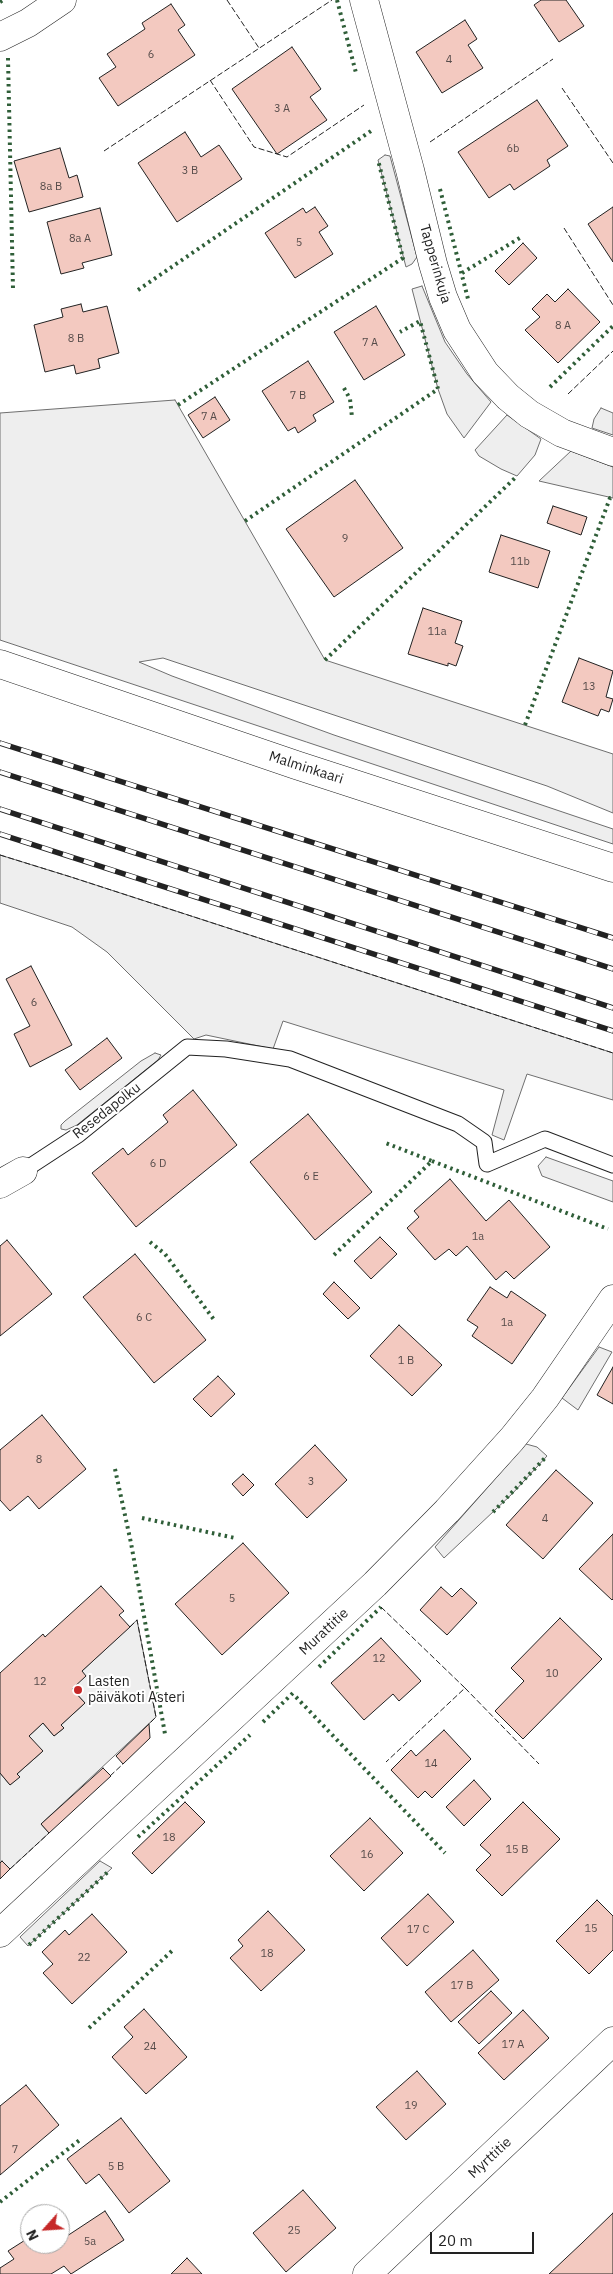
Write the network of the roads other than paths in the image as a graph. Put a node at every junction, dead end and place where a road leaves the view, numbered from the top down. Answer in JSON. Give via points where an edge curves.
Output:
{"nodes":[{"id":1,"x":62,"y":0,"type":"edge"},
{"id":2,"x":364,"y":0,"type":"edge"},
{"id":3,"x":0,"y":38,"type":"edge"},
{"id":4,"x":613,"y":452,"type":"edge"},
{"id":5,"x":0,"y":664,"type":"edge"},
{"id":6,"x":613,"y":868,"type":"edge"},
{"id":7,"x":613,"y":1165,"type":"edge"},
{"id":8,"x":11,"y":1177,"type":"edge"},
{"id":9,"x":613,"y":1298,"type":"edge"},
{"id":10,"x":0,"y":1933,"type":"edge"},
{"id":11,"x":613,"y":2041,"type":"edge"},
{"id":12,"x":367,"y":2274,"type":"edge"}],
"edges":[{"from":1,"to":3,"type":"street"},
{"from":2,"to":4,"type":"street","name":"Tapperinkuja","via":[[433,264],[457,330],[485,373],[508,398],[562,433]]},
{"from":5,"to":6,"type":"street","name":"Malminkaari"},
{"from":7,"to":8,"type":"lane","name":"Resedapolku","via":[[545,1139],[487,1164],[484,1142],[458,1124],[290,1059],[188,1047],[78,1135]]},
{"from":9,"to":10,"type":"street","name":"Murattitie","via":[[546,1398],[448,1511],[375,1584]]},
{"from":11,"to":12,"type":"street","name":"Myrttitie"}]}
